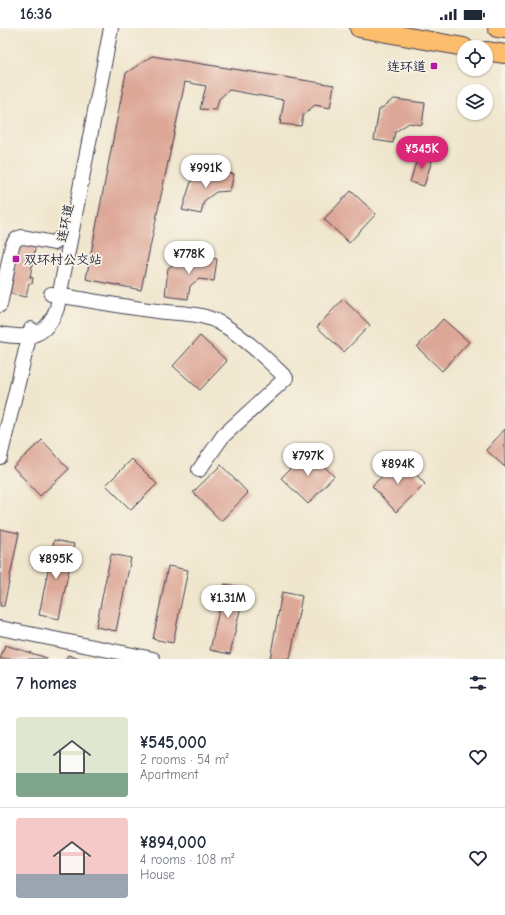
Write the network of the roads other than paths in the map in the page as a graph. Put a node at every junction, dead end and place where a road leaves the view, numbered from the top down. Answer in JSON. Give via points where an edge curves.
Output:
{"nodes":[{"id":1,"x":103,"y":28,"type":"edge"},
{"id":2,"x":111,"y":28,"type":"edge"},
{"id":3,"x":359,"y":28,"type":"edge"},
{"id":4,"x":497,"y":28,"type":"edge"},
{"id":5,"x":505,"y":29,"type":"edge"},
{"id":6,"x":457,"y":46,"type":"edge"},
{"id":7,"x":493,"y":52,"type":"edge"},
{"id":8,"x":505,"y":54,"type":"edge"},
{"id":9,"x":63,"y":236,"type":"junction"},
{"id":10,"x":55,"y":295,"type":"junction"},
{"id":11,"x":0,"y":305,"type":"edge"},
{"id":12,"x":0,"y":332,"type":"edge"},
{"id":13,"x":30,"y":333,"type":"junction"},
{"id":14,"x":0,"y":457,"type":"edge"},
{"id":15,"x":199,"y":470,"type":"dead end"},
{"id":16,"x":0,"y":628,"type":"edge"},
{"id":17,"x":153,"y":659,"type":"edge"}],
"edges":[{"from":1,"to":9,"type":"street","name":"连环道"},
{"from":2,"to":10,"type":"street"},
{"from":3,"to":6,"type":"main road"},
{"from":4,"to":5,"type":"main road"},
{"from":7,"to":8,"type":"main road"},
{"from":9,"to":10,"type":"street","name":"连环道"},
{"from":9,"to":11,"type":"street","via":[[54,243],[23,237],[16,239],[12,246]]},
{"from":10,"to":13,"type":"street","via":[[56,312],[49,324],[41,331]]},
{"from":10,"to":15,"type":"street","via":[[208,318],[246,342],[286,378],[223,436]]},
{"from":12,"to":13,"type":"street","via":[[16,337]]},
{"from":13,"to":14,"type":"street"},
{"from":16,"to":17,"type":"street"}]}
